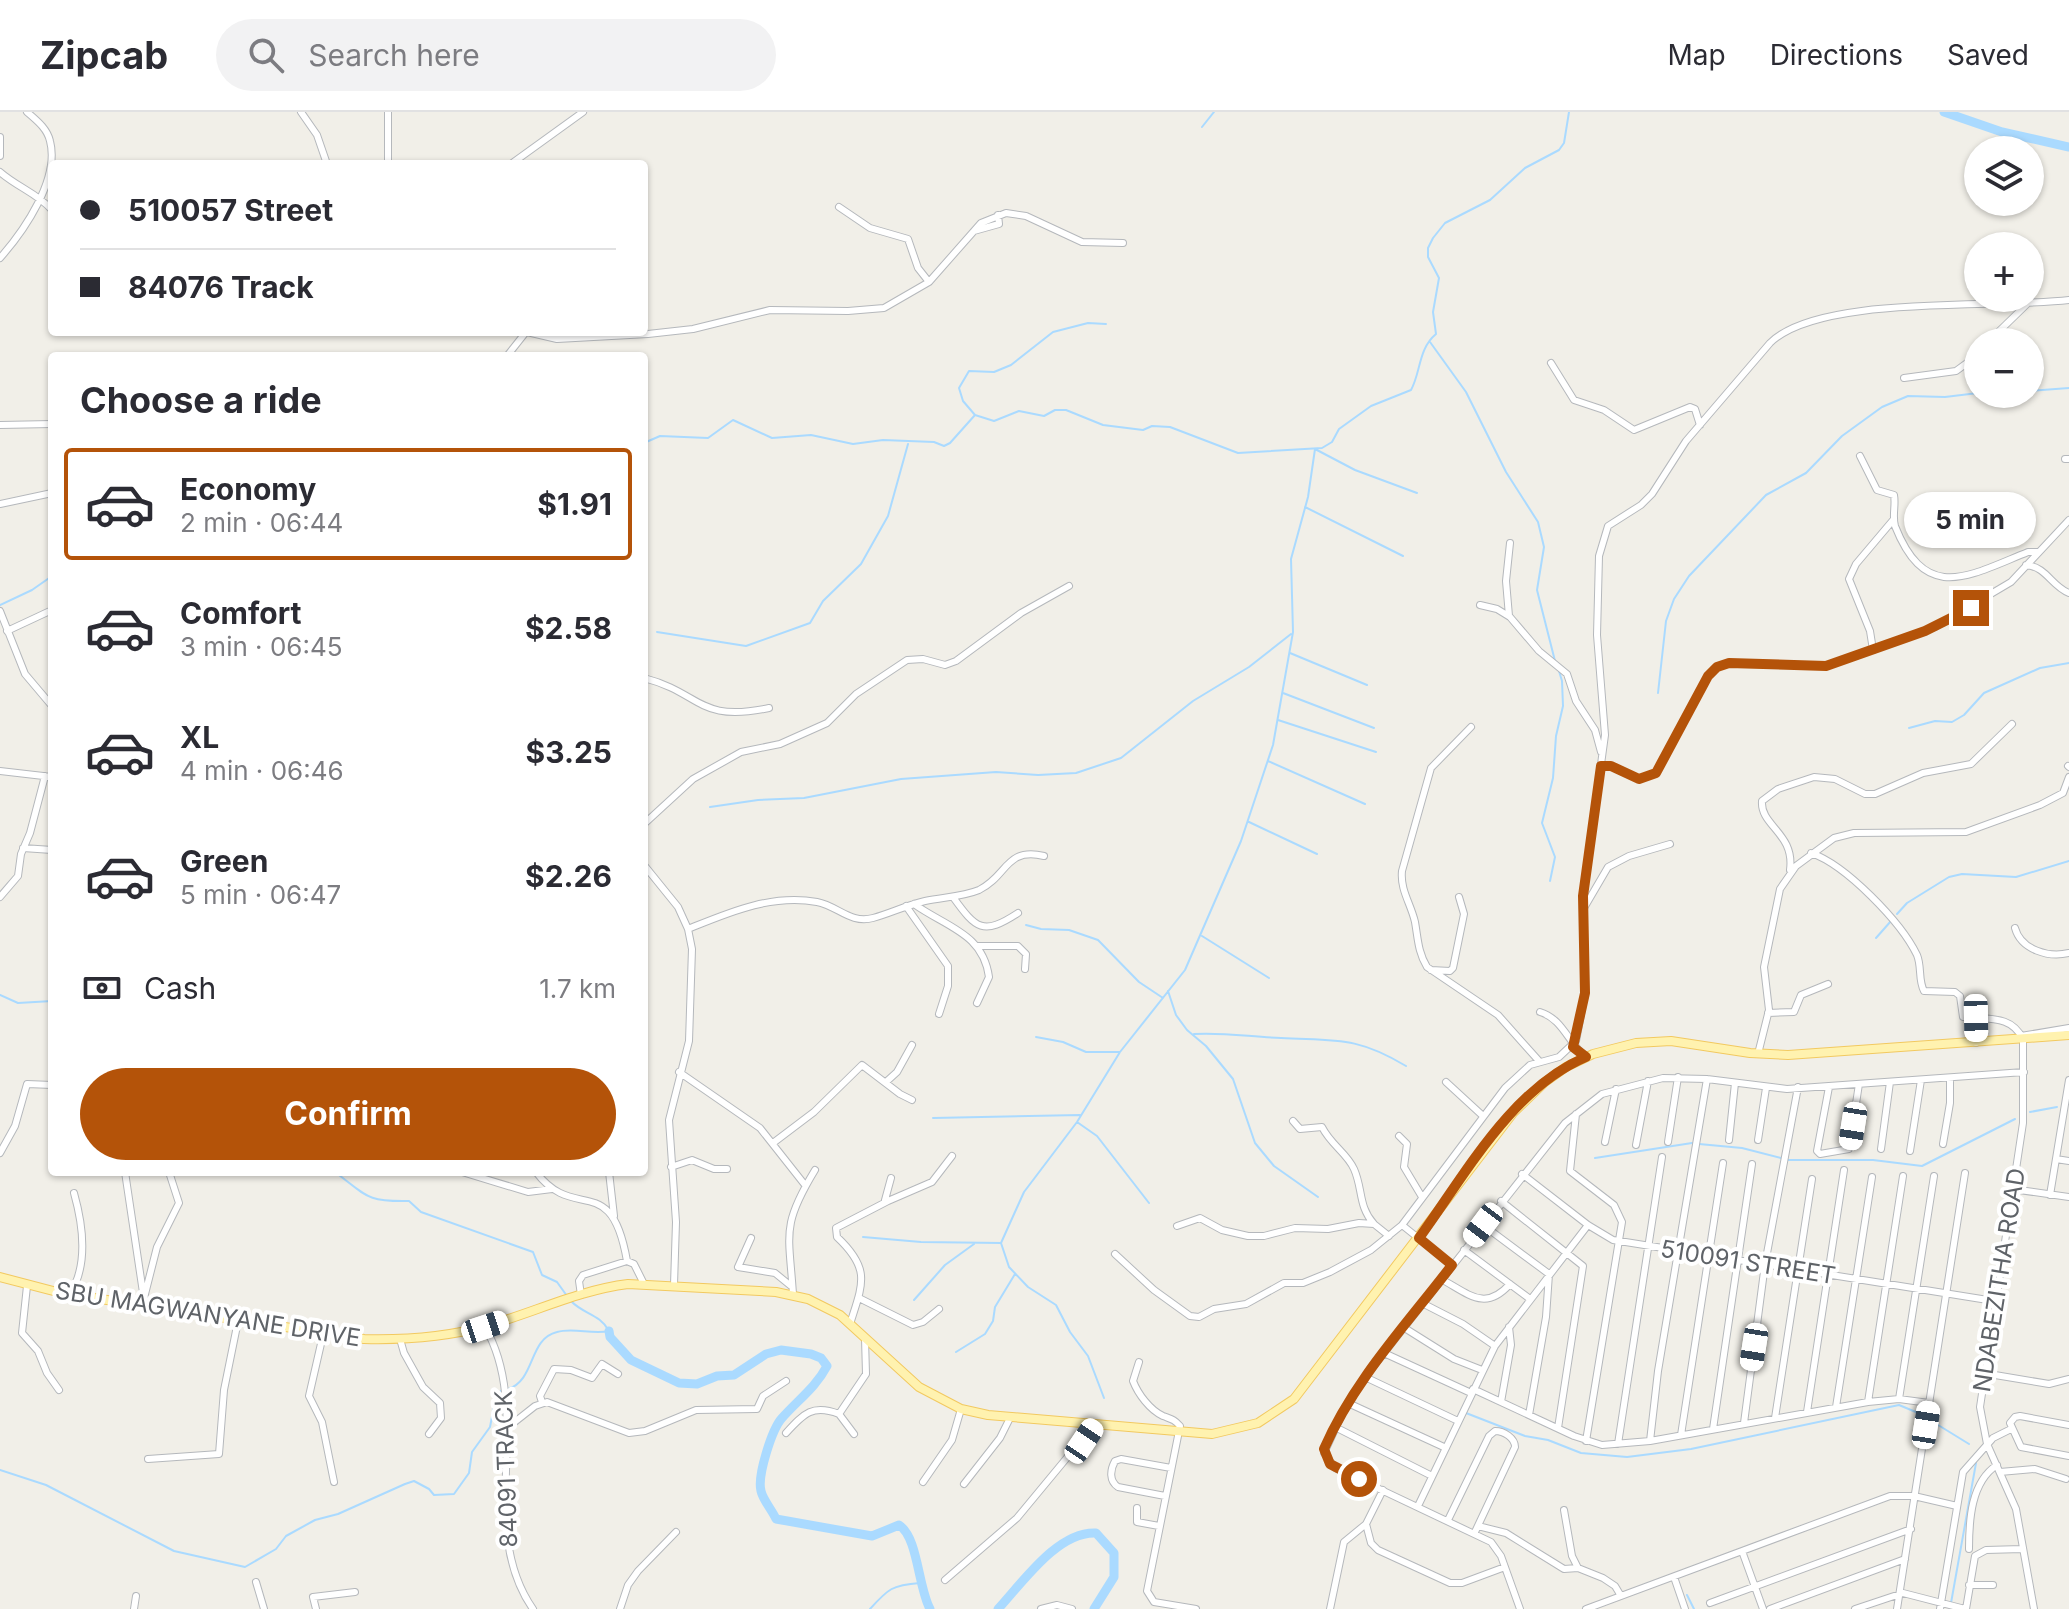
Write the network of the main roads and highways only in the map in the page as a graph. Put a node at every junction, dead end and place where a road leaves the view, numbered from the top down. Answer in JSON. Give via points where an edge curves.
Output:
{"nodes":[{"id":1,"x":2069,"y":1035,"type":"edge"},
{"id":2,"x":0,"y":1277,"type":"edge"}],
"edges":[{"from":1,"to":2,"type":"main road","name":"SBU MAGWANYANE DRIVE","via":[[1758,1054],[1671,1041],[1621,1045],[1586,1057],[1545,1082],[1513,1113],[1302,1390],[1258,1423],[1212,1434],[1010,1418],[961,1409],[919,1387],[850,1324],[792,1291],[616,1286],[485,1327],[400,1339],[323,1335],[70,1294]]}]}
